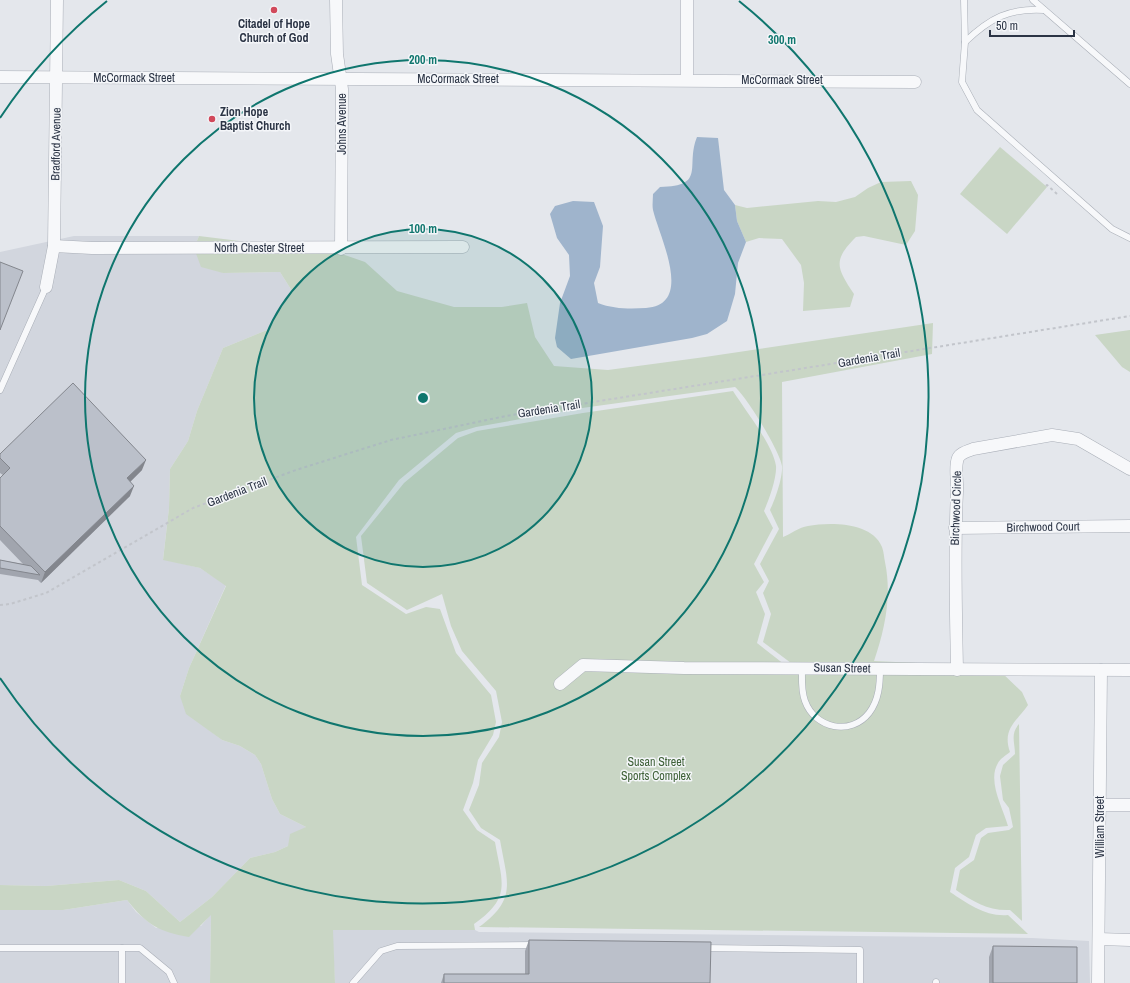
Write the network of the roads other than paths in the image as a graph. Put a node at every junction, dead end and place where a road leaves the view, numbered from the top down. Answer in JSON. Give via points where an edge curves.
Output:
{"nodes":[{"id":1,"x":56,"y":0,"type":"edge"},
{"id":2,"x":336,"y":0,"type":"edge"},
{"id":3,"x":687,"y":0,"type":"edge"},
{"id":4,"x":964,"y":0,"type":"edge"},
{"id":5,"x":1033,"y":0,"type":"edge"},
{"id":6,"x":1044,"y":10,"type":"junction"},
{"id":7,"x":965,"y":42,"type":"junction"},
{"id":8,"x":0,"y":77,"type":"edge"},
{"id":9,"x":56,"y":77,"type":"junction"},
{"id":10,"x":340,"y":78,"type":"junction"},
{"id":11,"x":687,"y":80,"type":"junction"},
{"id":12,"x":915,"y":82,"type":"dead end"},
{"id":13,"x":1130,"y":84,"type":"edge"},
{"id":14,"x":1130,"y":238,"type":"edge"},
{"id":15,"x":54,"y":246,"type":"junction"},
{"id":16,"x":463,"y":247,"type":"dead end"},
{"id":17,"x":341,"y":249,"type":"junction"},
{"id":18,"x":46,"y":287,"type":"joint"},
{"id":19,"x":0,"y":390,"type":"edge"},
{"id":20,"x":1130,"y":470,"type":"edge"},
{"id":21,"x":1130,"y":526,"type":"edge"},
{"id":22,"x":955,"y":528,"type":"junction"},
{"id":23,"x":802,"y":668,"type":"junction"},
{"id":24,"x":880,"y":669,"type":"junction"},
{"id":25,"x":957,"y":670,"type":"junction"},
{"id":26,"x":1101,"y":670,"type":"junction"},
{"id":27,"x":1130,"y":670,"type":"edge"},
{"id":28,"x":560,"y":684,"type":"dead end"},
{"id":29,"x":1101,"y":805,"type":"junction"},
{"id":30,"x":1130,"y":805,"type":"edge"},
{"id":31,"x":1099,"y":939,"type":"junction"},
{"id":32,"x":1130,"y":940,"type":"edge"},
{"id":33,"x":539,"y":945,"type":"edge"},
{"id":34,"x":0,"y":948,"type":"edge"},
{"id":35,"x":122,"y":948,"type":"junction"},
{"id":36,"x":696,"y":948,"type":"edge"},
{"id":37,"x":122,"y":983,"type":"edge"},
{"id":38,"x":174,"y":983,"type":"edge"},
{"id":39,"x":354,"y":983,"type":"edge"},
{"id":40,"x":860,"y":983,"type":"edge"},
{"id":41,"x":1098,"y":983,"type":"edge"}],
"edges":[{"from":1,"to":9,"type":"street","name":"Bradford Avenue"},
{"from":2,"to":10,"type":"street","name":"Johns Avenue"},
{"from":3,"to":11,"type":"street"},
{"from":4,"to":7,"type":"lane"},
{"from":5,"to":6,"type":"lane"},
{"from":6,"to":7,"type":"lane","via":[[1021,10],[996,18],[982,26]]},
{"from":6,"to":13,"type":"lane"},
{"from":7,"to":14,"type":"lane","via":[[962,82],[977,110],[1112,228]]},
{"from":8,"to":9,"type":"street","name":"McCormack Street"},
{"from":9,"to":10,"type":"street","name":"McCormack Street"},
{"from":9,"to":15,"type":"street","name":"Bradford Avenue"},
{"from":10,"to":11,"type":"street","name":"McCormack Street"},
{"from":10,"to":17,"type":"street","name":"Johns Avenue"},
{"from":11,"to":12,"type":"street","name":"McCormack Street"},
{"from":15,"to":17,"type":"street","name":"North Chester Street"},
{"from":15,"to":18,"type":"street","name":"Bradford Avenue"},
{"from":16,"to":17,"type":"street","name":"North Chester Street"},
{"from":18,"to":19,"type":"lane"},
{"from":20,"to":22,"type":"street","name":"Birchwood Circle","via":[[1078,439],[1052,435],[973,449],[958,458]]},
{"from":21,"to":22,"type":"street","name":"Birchwood Court"},
{"from":22,"to":25,"type":"street","name":"Birchwood Circle"},
{"from":23,"to":24,"type":"street","name":"Susan Street"},
{"from":23,"to":24,"type":"lane","via":[[803,692],[809,709],[830,726],[845,727],[861,721],[875,704]]},
{"from":23,"to":28,"type":"street","name":"Susan Street","via":[[583,665]]},
{"from":24,"to":25,"type":"street","name":"Susan Street"},
{"from":25,"to":26,"type":"street","name":"Susan Street"},
{"from":26,"to":27,"type":"street","name":"Susan Street"},
{"from":26,"to":29,"type":"street","name":"William Street"},
{"from":29,"to":30,"type":"street"},
{"from":29,"to":31,"type":"street","name":"William Street"},
{"from":31,"to":32,"type":"street"},
{"from":31,"to":41,"type":"street","name":"William Street"},
{"from":33,"to":39,"type":"lane","via":[[397,946],[381,951]]},
{"from":34,"to":35,"type":"lane"},
{"from":35,"to":37,"type":"lane"},
{"from":35,"to":38,"type":"lane","via":[[140,948],[169,972]]},
{"from":36,"to":40,"type":"lane","via":[[860,950]]}]}
